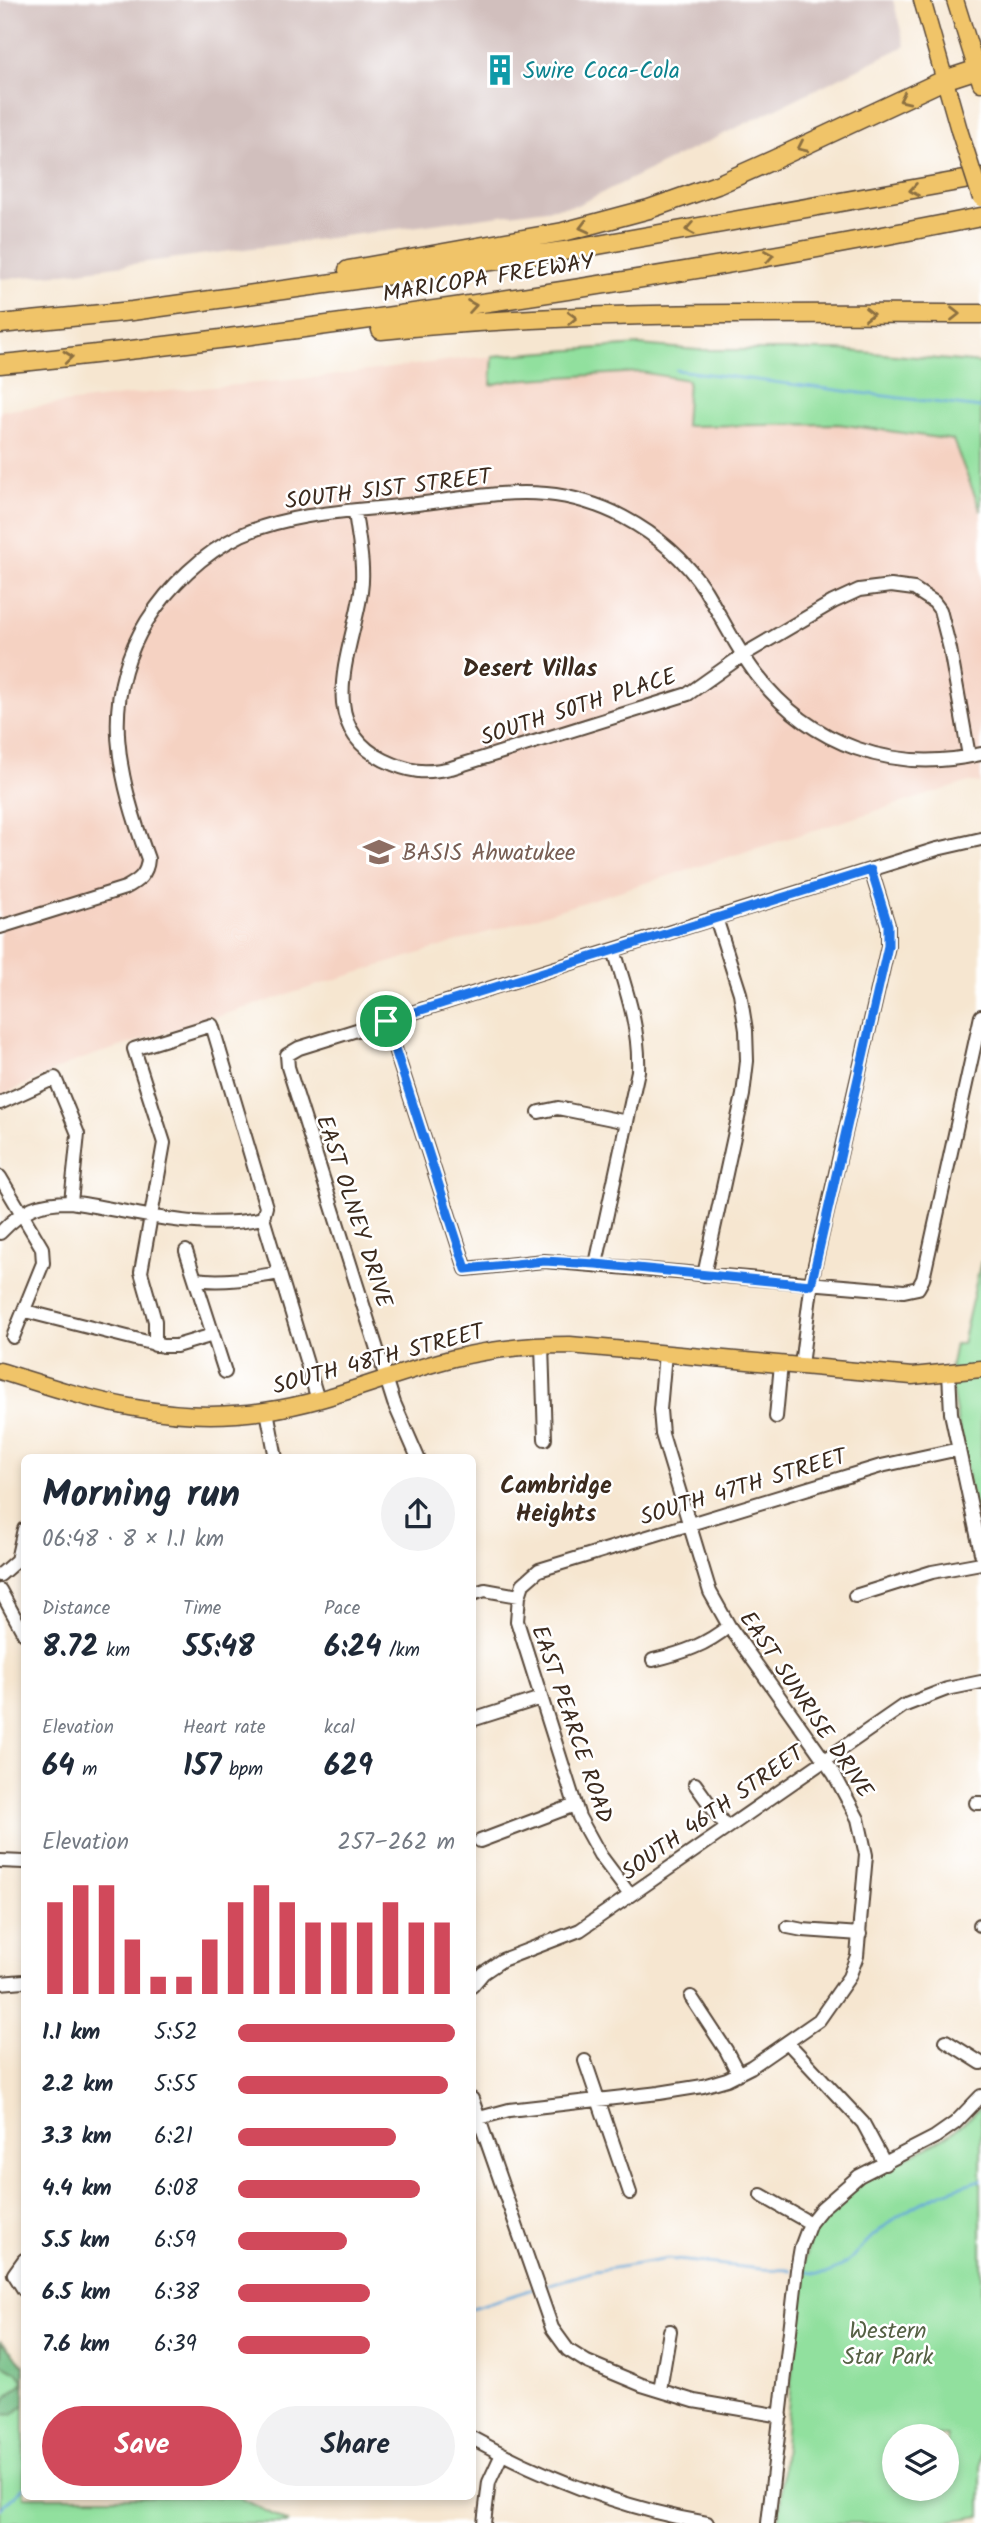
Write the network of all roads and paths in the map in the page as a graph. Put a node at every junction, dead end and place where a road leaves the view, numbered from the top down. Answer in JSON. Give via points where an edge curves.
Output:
{"nodes":[{"id":1,"x":922,"y":0,"type":"edge"},
{"id":2,"x":955,"y":0,"type":"edge"},
{"id":3,"x":980,"y":74,"type":"edge"},
{"id":4,"x":944,"y":80,"type":"junction"},
{"id":5,"x":981,"y":177,"type":"edge"},
{"id":6,"x":981,"y":198,"type":"edge"},
{"id":7,"x":981,"y":217,"type":"edge"},
{"id":8,"x":132,"y":311,"type":"junction"},
{"id":9,"x":981,"y":314,"type":"edge"},
{"id":10,"x":0,"y":324,"type":"edge"},
{"id":11,"x":137,"y":350,"type":"junction"},
{"id":12,"x":0,"y":364,"type":"edge"},
{"id":13,"x":355,"y":512,"type":"junction"},
{"id":14,"x":743,"y":655,"type":"junction"},
{"id":15,"x":975,"y":755,"type":"edge"},
{"id":16,"x":981,"y":839,"type":"edge"},
{"id":17,"x":871,"y":870,"type":"junction"},
{"id":18,"x":716,"y":918,"type":"junction"},
{"id":19,"x":0,"y":927,"type":"edge"},
{"id":20,"x":614,"y":950,"type":"junction"},
{"id":21,"x":981,"y":1016,"type":"edge"},
{"id":22,"x":386,"y":1021,"type":"junction"},
{"id":23,"x":0,"y":1103,"type":"edge"},
{"id":24,"x":540,"y":1112,"type":"dead end"},
{"id":25,"x":627,"y":1122,"type":"junction"},
{"id":26,"x":0,"y":1177,"type":"edge"},
{"id":27,"x":71,"y":1202,"type":"junction"},
{"id":28,"x":21,"y":1213,"type":"junction"},
{"id":29,"x":151,"y":1217,"type":"junction"},
{"id":30,"x":263,"y":1218,"type":"junction"},
{"id":31,"x":0,"y":1233,"type":"edge"},
{"id":32,"x":186,"y":1251,"type":"dead end"},
{"id":33,"x":596,"y":1264,"type":"junction"},
{"id":34,"x":279,"y":1273,"type":"junction"},
{"id":35,"x":704,"y":1275,"type":"junction"},
{"id":36,"x":195,"y":1279,"type":"junction"},
{"id":37,"x":811,"y":1285,"type":"junction"},
{"id":38,"x":24,"y":1311,"type":"junction"},
{"id":39,"x":213,"y":1335,"type":"junction"},
{"id":40,"x":13,"y":1337,"type":"dead end"},
{"id":41,"x":155,"y":1345,"type":"junction"},
{"id":42,"x":542,"y":1345,"type":"junction"},
{"id":43,"x":665,"y":1353,"type":"junction"},
{"id":44,"x":781,"y":1364,"type":"junction"},
{"id":45,"x":800,"y":1365,"type":"junction"},
{"id":46,"x":976,"y":1370,"type":"edge"},
{"id":47,"x":0,"y":1371,"type":"edge"},
{"id":48,"x":225,"y":1372,"type":"dead end"},
{"id":49,"x":949,"y":1374,"type":"junction"},
{"id":50,"x":386,"y":1378,"type":"junction"},
{"id":51,"x":318,"y":1400,"type":"junction"},
{"id":52,"x":267,"y":1411,"type":"junction"},
{"id":53,"x":775,"y":1417,"type":"dead end"},
{"id":54,"x":545,"y":1439,"type":"dead end"},
{"id":55,"x":959,"y":1449,"type":"junction"},
{"id":56,"x":275,"y":1454,"type":"edge"},
{"id":57,"x":416,"y":1454,"type":"edge"},
{"id":58,"x":690,"y":1525,"type":"junction"},
{"id":59,"x":21,"y":1542,"type":"edge"},
{"id":60,"x":981,"y":1553,"type":"edge"},
{"id":61,"x":981,"y":1563,"type":"edge"},
{"id":62,"x":0,"y":1576,"type":"edge"},
{"id":63,"x":0,"y":1590,"type":"edge"},
{"id":64,"x":476,"y":1593,"type":"edge"},
{"id":65,"x":519,"y":1596,"type":"junction"},
{"id":66,"x":855,"y":1597,"type":"dead end"},
{"id":67,"x":729,"y":1626,"type":"junction"},
{"id":68,"x":21,"y":1628,"type":"edge"},
{"id":69,"x":653,"y":1660,"type":"dead end"},
{"id":70,"x":981,"y":1682,"type":"edge"},
{"id":71,"x":541,"y":1698,"type":"junction"},
{"id":72,"x":476,"y":1719,"type":"edge"},
{"id":73,"x":823,"y":1760,"type":"junction"},
{"id":74,"x":695,"y":1784,"type":"dead end"},
{"id":75,"x":575,"y":1805,"type":"junction"},
{"id":76,"x":726,"y":1827,"type":"junction"},
{"id":77,"x":480,"y":1841,"type":"dead end"},
{"id":78,"x":0,"y":1861,"type":"edge"},
{"id":79,"x":21,"y":1862,"type":"edge"},
{"id":80,"x":630,"y":1895,"type":"junction"},
{"id":81,"x":788,"y":1927,"type":"dead end"},
{"id":82,"x":860,"y":1934,"type":"junction"},
{"id":83,"x":21,"y":1981,"type":"edge"},
{"id":84,"x":476,"y":1981,"type":"edge"},
{"id":85,"x":0,"y":1983,"type":"edge"},
{"id":86,"x":691,"y":1997,"type":"dead end"},
{"id":87,"x":946,"y":2042,"type":"dead end"},
{"id":88,"x":788,"y":2043,"type":"junction"},
{"id":89,"x":585,"y":2061,"type":"dead end"},
{"id":90,"x":981,"y":2063,"type":"edge"},
{"id":91,"x":738,"y":2073,"type":"junction"},
{"id":92,"x":981,"y":2096,"type":"edge"},
{"id":93,"x":597,"y":2099,"type":"junction"},
{"id":94,"x":476,"y":2119,"type":"edge"},
{"id":95,"x":885,"y":2164,"type":"junction"},
{"id":96,"x":630,"y":2193,"type":"dead end"},
{"id":97,"x":761,"y":2195,"type":"dead end"},
{"id":98,"x":810,"y":2223,"type":"junction"},
{"id":99,"x":21,"y":2264,"type":"edge"},
{"id":100,"x":21,"y":2285,"type":"edge"},
{"id":101,"x":670,"y":2331,"type":"dead end"},
{"id":102,"x":660,"y":2390,"type":"junction"},
{"id":103,"x":781,"y":2416,"type":"junction"},
{"id":104,"x":476,"y":2440,"type":"edge"},
{"id":105,"x":502,"y":2454,"type":"junction"},
{"id":106,"x":671,"y":2520,"type":"edge"},
{"id":107,"x":484,"y":2523,"type":"edge"},
{"id":108,"x":707,"y":2523,"type":"edge"},
{"id":109,"x":768,"y":2523,"type":"edge"}],
"edges":[{"from":1,"to":4,"type":"main road"},
{"from":2,"to":3,"type":"main road"},
{"from":3,"to":4,"type":"highway"},
{"from":4,"to":6,"type":"main road","bridge":true},
{"from":4,"to":8,"type":"highway","one_way":true,"via":[[729,180],[617,218],[446,254],[231,288]]},
{"from":5,"to":8,"type":"highway","name":"MARICOPA FREEWAY","one_way":true,"via":[[564,251]]},
{"from":11,"to":7,"type":"highway","name":"MARICOPA FREEWAY","one_way":true,"via":[[567,292]]},
{"from":8,"to":10,"type":"highway","name":"MARICOPA FREEWAY"},
{"from":11,"to":9,"type":"highway","one_way":true,"via":[[240,346],[425,326],[568,318]]},
{"from":12,"to":11,"type":"highway","name":"MARICOPA FREEWAY","one_way":true},
{"from":13,"to":14,"type":"street","name":"SOUTH 51ST STREET","via":[[545,494],[604,508],[623,516],[682,561]]},
{"from":13,"to":14,"type":"street","name":"SOUTH 50TH PLACE","via":[[362,591],[346,656],[342,701],[359,740],[396,766],[441,771],[611,719],[688,694]]},
{"from":13,"to":19,"type":"street","name":"SOUTH 51ST STREET","via":[[289,519],[240,536],[198,563],[173,587],[136,640],[117,720],[121,774],[148,859],[147,869],[125,888]]},
{"from":14,"to":15,"type":"street","name":"SOUTH 51ST STREET","via":[[791,712],[840,742],[902,760],[932,762]]},
{"from":14,"to":15,"type":"street","name":"SOUTH 50TH PLACE","via":[[850,594],[891,586],[914,589],[934,602],[944,620]]},
{"from":16,"to":17,"type":"street"},
{"from":17,"to":18,"type":"street"},
{"from":17,"to":37,"type":"street","via":[[888,925],[888,946]]},
{"from":18,"to":20,"type":"street"},
{"from":18,"to":35,"type":"street","via":[[740,993],[747,1061]]},
{"from":20,"to":22,"type":"street"},
{"from":20,"to":25,"type":"street","via":[[639,1045]]},
{"from":21,"to":37,"type":"street","via":[[918,1288]]},
{"from":22,"to":33,"type":"street","via":[[466,1269],[534,1262]]},
{"from":22,"to":50,"type":"street","name":"EAST OLNEY DRIVE","via":[[287,1055]]},
{"from":23,"to":27,"type":"street","via":[[55,1079],[78,1134]]},
{"from":24,"to":25,"type":"street","via":[[558,1108]]},
{"from":25,"to":33,"type":"street"},
{"from":26,"to":28,"type":"street"},
{"from":27,"to":28,"type":"street","via":[[39,1204]]},
{"from":27,"to":29,"type":"street"},
{"from":28,"to":31,"type":"street"},
{"from":28,"to":38,"type":"street","via":[[44,1255]]},
{"from":29,"to":30,"type":"street","via":[[216,1225]]},
{"from":29,"to":30,"type":"street","via":[[164,1143],[134,1049],[212,1025],[266,1207]]},
{"from":29,"to":41,"type":"street","via":[[141,1272],[155,1321]]},
{"from":30,"to":34,"type":"street"},
{"from":32,"to":36,"type":"street"},
{"from":33,"to":35,"type":"street"},
{"from":34,"to":36,"type":"street","via":[[243,1280]]},
{"from":34,"to":51,"type":"street"},
{"from":35,"to":37,"type":"street"},
{"from":36,"to":39,"type":"street"},
{"from":37,"to":45,"type":"street"},
{"from":38,"to":40,"type":"street"},
{"from":38,"to":41,"type":"street"},
{"from":39,"to":41,"type":"street","via":[[176,1346]]},
{"from":39,"to":48,"type":"street"},
{"from":42,"to":43,"type":"main road","name":"SOUTH 48TH STREET"},
{"from":42,"to":50,"type":"main road","name":"SOUTH 48TH STREET","via":[[486,1351]]},
{"from":42,"to":54,"type":"street"},
{"from":43,"to":44,"type":"main road","name":"SOUTH 48TH STREET"},
{"from":43,"to":58,"type":"street","name":"EAST SUNRISE DRIVE","via":[[662,1434]]},
{"from":44,"to":45,"type":"main road","name":"SOUTH 48TH STREET"},
{"from":44,"to":53,"type":"street"},
{"from":45,"to":49,"type":"main road","name":"SOUTH 48TH STREET","via":[[912,1376]]},
{"from":46,"to":49,"type":"main road","name":"SOUTH 48TH STREET"},
{"from":47,"to":52,"type":"main road","name":"SOUTH 48TH STREET","via":[[96,1401],[153,1412],[214,1415]]},
{"from":49,"to":55,"type":"street"},
{"from":50,"to":51,"type":"main road","name":"SOUTH 48TH STREET"},
{"from":50,"to":57,"type":"street","name":"EAST OLNEY DRIVE"},
{"from":51,"to":52,"type":"main road","name":"SOUTH 48TH STREET"},
{"from":52,"to":56,"type":"street"},
{"from":55,"to":58,"type":"street","name":"SOUTH 47TH STREET","via":[[881,1466]]},
{"from":55,"to":60,"type":"street"},
{"from":58,"to":65,"type":"street","name":"SOUTH 47TH STREET","via":[[539,1570],[523,1584]]},
{"from":58,"to":67,"type":"street","name":"EAST SUNRISE DRIVE","via":[[710,1592]]},
{"from":59,"to":62,"type":"street","via":[[17,1559]]},
{"from":61,"to":66,"type":"street","via":[[932,1572]]},
{"from":63,"to":68,"type":"street"},
{"from":64,"to":65,"type":"street"},
{"from":65,"to":71,"type":"street","name":"EAST PEARCE ROAD","via":[[517,1621]]},
{"from":67,"to":69,"type":"street","via":[[693,1649]]},
{"from":67,"to":73,"type":"street","name":"EAST SUNRISE DRIVE"},
{"from":70,"to":73,"type":"street","name":"SOUTH 46TH STREET","via":[[903,1706]]},
{"from":71,"to":72,"type":"street"},
{"from":71,"to":75,"type":"street","name":"EAST PEARCE ROAD"},
{"from":73,"to":76,"type":"street","name":"SOUTH 46TH STREET"},
{"from":73,"to":82,"type":"street","name":"EAST SUNRISE DRIVE","via":[[858,1819],[866,1855]]},
{"from":74,"to":76,"type":"street"},
{"from":75,"to":77,"type":"street"},
{"from":75,"to":80,"type":"street","name":"EAST PEARCE ROAD","via":[[589,1838]]},
{"from":76,"to":80,"type":"street","name":"SOUTH 46TH STREET"},
{"from":78,"to":79,"type":"street"},
{"from":80,"to":84,"type":"street","name":"SOUTH 46TH STREET","via":[[580,1930],[502,1961]]},
{"from":81,"to":82,"type":"street"},
{"from":82,"to":88,"type":"street","name":"EAST SUNRISE DRIVE","via":[[849,1978],[819,2020]]},
{"from":83,"to":85,"type":"street"},
{"from":86,"to":91,"type":"street"},
{"from":87,"to":90,"type":"street"},
{"from":88,"to":91,"type":"street","name":"EAST SUNRISE DRIVE"},
{"from":88,"to":95,"type":"street","via":[[863,2123]]},
{"from":89,"to":93,"type":"street"},
{"from":91,"to":93,"type":"street","name":"EAST SUNRISE DRIVE","via":[[703,2086]]},
{"from":92,"to":95,"type":"street","via":[[955,2123]]},
{"from":93,"to":94,"type":"street","name":"EAST SUNRISE DRIVE"},
{"from":93,"to":96,"type":"street"},
{"from":94,"to":102,"type":"street","via":[[552,2328],[568,2350],[587,2362]]},
{"from":95,"to":98,"type":"street","via":[[844,2187]]},
{"from":97,"to":98,"type":"street"},
{"from":98,"to":103,"type":"street","via":[[797,2270]]},
{"from":99,"to":100,"type":"street","via":[[14,2274]]},
{"from":101,"to":102,"type":"street"},
{"from":102,"to":103,"type":"street","via":[[694,2401]]},
{"from":103,"to":109,"type":"street"},
{"from":104,"to":105,"type":"street"},
{"from":105,"to":106,"type":"street","via":[[586,2491]]},
{"from":105,"to":107,"type":"street","via":[[489,2482]]},
{"from":106,"to":108,"type":"street"}]}
